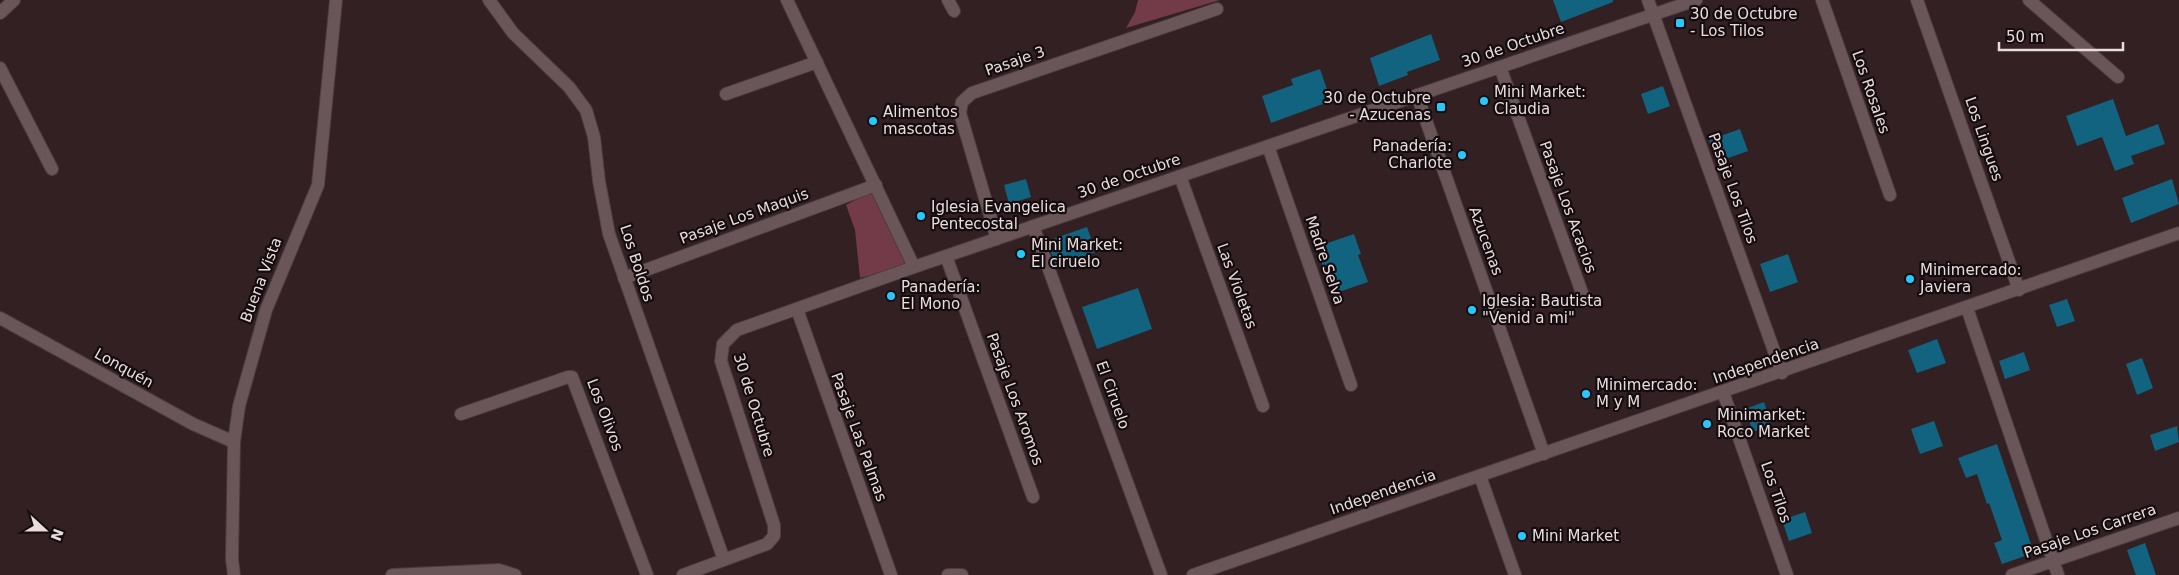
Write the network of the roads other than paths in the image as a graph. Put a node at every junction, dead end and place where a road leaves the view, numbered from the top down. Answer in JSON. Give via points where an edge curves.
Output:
{"nodes":[{"id":1,"x":14,"y":0,"type":"edge"},
{"id":2,"x":336,"y":0,"type":"edge"},
{"id":3,"x":489,"y":0,"type":"edge"},
{"id":4,"x":787,"y":0,"type":"edge"},
{"id":5,"x":1648,"y":0,"type":"edge"},
{"id":6,"x":1696,"y":0,"type":"edge"},
{"id":7,"x":1822,"y":0,"type":"edge"},
{"id":8,"x":1917,"y":0,"type":"edge"},
{"id":9,"x":2029,"y":0,"type":"edge"},
{"id":10,"x":1217,"y":9,"type":"dead end"},
{"id":11,"x":0,"y":13,"type":"edge"},
{"id":12,"x":1653,"y":15,"type":"junction"},
{"id":13,"x":817,"y":62,"type":"junction"},
{"id":14,"x":1500,"y":67,"type":"junction"},
{"id":15,"x":0,"y":68,"type":"edge"},
{"id":16,"x":2118,"y":77,"type":"dead end"},
{"id":17,"x":726,"y":94,"type":"dead end"},
{"id":18,"x":1417,"y":95,"type":"junction"},
{"id":19,"x":1268,"y":146,"type":"junction"},
{"id":20,"x":52,"y":169,"type":"dead end"},
{"id":21,"x":1180,"y":176,"type":"junction"},
{"id":22,"x":876,"y":184,"type":"junction"},
{"id":23,"x":1890,"y":195,"type":"dead end"},
{"id":24,"x":1033,"y":226,"type":"junction"},
{"id":25,"x":2179,"y":233,"type":"edge"},
{"id":26,"x":997,"y":239,"type":"junction"},
{"id":27,"x":946,"y":256,"type":"junction"},
{"id":28,"x":914,"y":267,"type":"junction"},
{"id":29,"x":624,"y":278,"type":"junction"},
{"id":30,"x":2019,"y":290,"type":"junction"},
{"id":31,"x":1585,"y":301,"type":"dead end"},
{"id":32,"x":1966,"y":308,"type":"junction"},
{"id":33,"x":797,"y":309,"type":"junction"},
{"id":34,"x":0,"y":318,"type":"edge"},
{"id":35,"x":1782,"y":373,"type":"junction"},
{"id":36,"x":1351,"y":385,"type":"dead end"},
{"id":37,"x":1724,"y":392,"type":"junction"},
{"id":38,"x":1263,"y":406,"type":"dead end"},
{"id":39,"x":461,"y":414,"type":"dead end"},
{"id":40,"x":234,"y":442,"type":"junction"},
{"id":41,"x":1544,"y":454,"type":"junction"},
{"id":42,"x":1480,"y":476,"type":"junction"},
{"id":43,"x":1033,"y":497,"type":"dead end"},
{"id":44,"x":2179,"y":518,"type":"edge"},
{"id":45,"x":724,"y":560,"type":"junction"},
{"id":46,"x":2053,"y":561,"type":"junction"},
{"id":47,"x":234,"y":575,"type":"edge"},
{"id":48,"x":392,"y":575,"type":"edge"},
{"id":49,"x":515,"y":575,"type":"edge"},
{"id":50,"x":647,"y":575,"type":"edge"},
{"id":51,"x":683,"y":575,"type":"edge"},
{"id":52,"x":891,"y":575,"type":"edge"},
{"id":53,"x":948,"y":575,"type":"edge"},
{"id":54,"x":962,"y":575,"type":"edge"},
{"id":55,"x":1160,"y":575,"type":"edge"},
{"id":56,"x":1193,"y":575,"type":"edge"},
{"id":57,"x":1515,"y":575,"type":"edge"},
{"id":58,"x":1788,"y":575,"type":"edge"},
{"id":59,"x":2012,"y":575,"type":"edge"},
{"id":60,"x":2058,"y":575,"type":"edge"}],
"edges":[{"from":1,"to":11,"type":"street"},
{"from":2,"to":40,"type":"street","name":"Buena Vista","via":[[318,185],[266,310],[244,379]]},
{"from":3,"to":29,"type":"street","name":"Los Boldos","via":[[513,33],[569,87],[586,110],[594,137],[603,208]]},
{"from":4,"to":13,"type":"street"},
{"from":5,"to":12,"type":"street","name":"Pasaje Los Tilos"},
{"from":6,"to":12,"type":"street","name":"30 de Octubre"},
{"from":7,"to":23,"type":"street","name":"Los Rosales"},
{"from":8,"to":30,"type":"street","name":"Los Lingues"},
{"from":9,"to":16,"type":"street"},
{"from":10,"to":26,"type":"street","name":"Pasaje 3","via":[[965,98],[960,113]]},
{"from":12,"to":14,"type":"street","name":"30 de Octubre"},
{"from":12,"to":35,"type":"street","name":"Pasaje Los Tilos"},
{"from":13,"to":17,"type":"street"},
{"from":13,"to":22,"type":"street"},
{"from":14,"to":18,"type":"street","name":"30 de Octubre"},
{"from":14,"to":31,"type":"street","name":"Pasaje Los Acacios"},
{"from":15,"to":20,"type":"street"},
{"from":18,"to":19,"type":"street","name":"30 de Octubre"},
{"from":18,"to":41,"type":"street","name":"Azucenas"},
{"from":19,"to":21,"type":"street","name":"30 de Octubre"},
{"from":19,"to":36,"type":"street","name":"Madre Selva"},
{"from":21,"to":24,"type":"street","name":"30 de Octubre"},
{"from":21,"to":38,"type":"street","name":"Las Violetas"},
{"from":22,"to":28,"type":"street"},
{"from":22,"to":29,"type":"street","name":"Pasaje Los Maquis"},
{"from":24,"to":26,"type":"street","name":"30 de Octubre"},
{"from":24,"to":55,"type":"street","name":"El Ciruelo"},
{"from":25,"to":30,"type":"street","name":"Independencia"},
{"from":26,"to":27,"type":"street","name":"30 de Octubre"},
{"from":27,"to":28,"type":"street","name":"30 de Octubre"},
{"from":27,"to":43,"type":"street","name":"Pasaje Los Aromos"},
{"from":28,"to":33,"type":"street","name":"30 de Octubre"},
{"from":29,"to":45,"type":"street","name":"Los Boldos"},
{"from":30,"to":32,"type":"street","name":"Independencia"},
{"from":32,"to":35,"type":"street","name":"Independencia"},
{"from":32,"to":46,"type":"street"},
{"from":33,"to":45,"type":"street","name":"30 de Octubre","via":[[737,330],[726,338],[721,350],[721,361],[776,531],[767,544]]},
{"from":33,"to":52,"type":"street","name":"Pasaje Las Palmas"},
{"from":34,"to":40,"type":"street","name":"Lonquén","via":[[193,424]]},
{"from":35,"to":37,"type":"street","name":"Independencia"},
{"from":37,"to":41,"type":"street","name":"Independencia"},
{"from":37,"to":58,"type":"street","name":"Los Tilos"},
{"from":39,"to":50,"type":"street","name":"Los Olivos","via":[[572,377]]},
{"from":40,"to":47,"type":"street","name":"Buena Vista"},
{"from":41,"to":42,"type":"street","name":"Independencia"},
{"from":42,"to":56,"type":"street","name":"Independencia"},
{"from":42,"to":57,"type":"street"},
{"from":44,"to":46,"type":"street","name":"Pasaje Los Carrera"},
{"from":45,"to":51,"type":"street","name":"30 de Octubre"},
{"from":46,"to":59,"type":"street","name":"Pasaje Los Carrera"},
{"from":46,"to":60,"type":"street"},
{"from":48,"to":49,"type":"street","via":[[499,570]]},
{"from":53,"to":54,"type":"street"}]}
